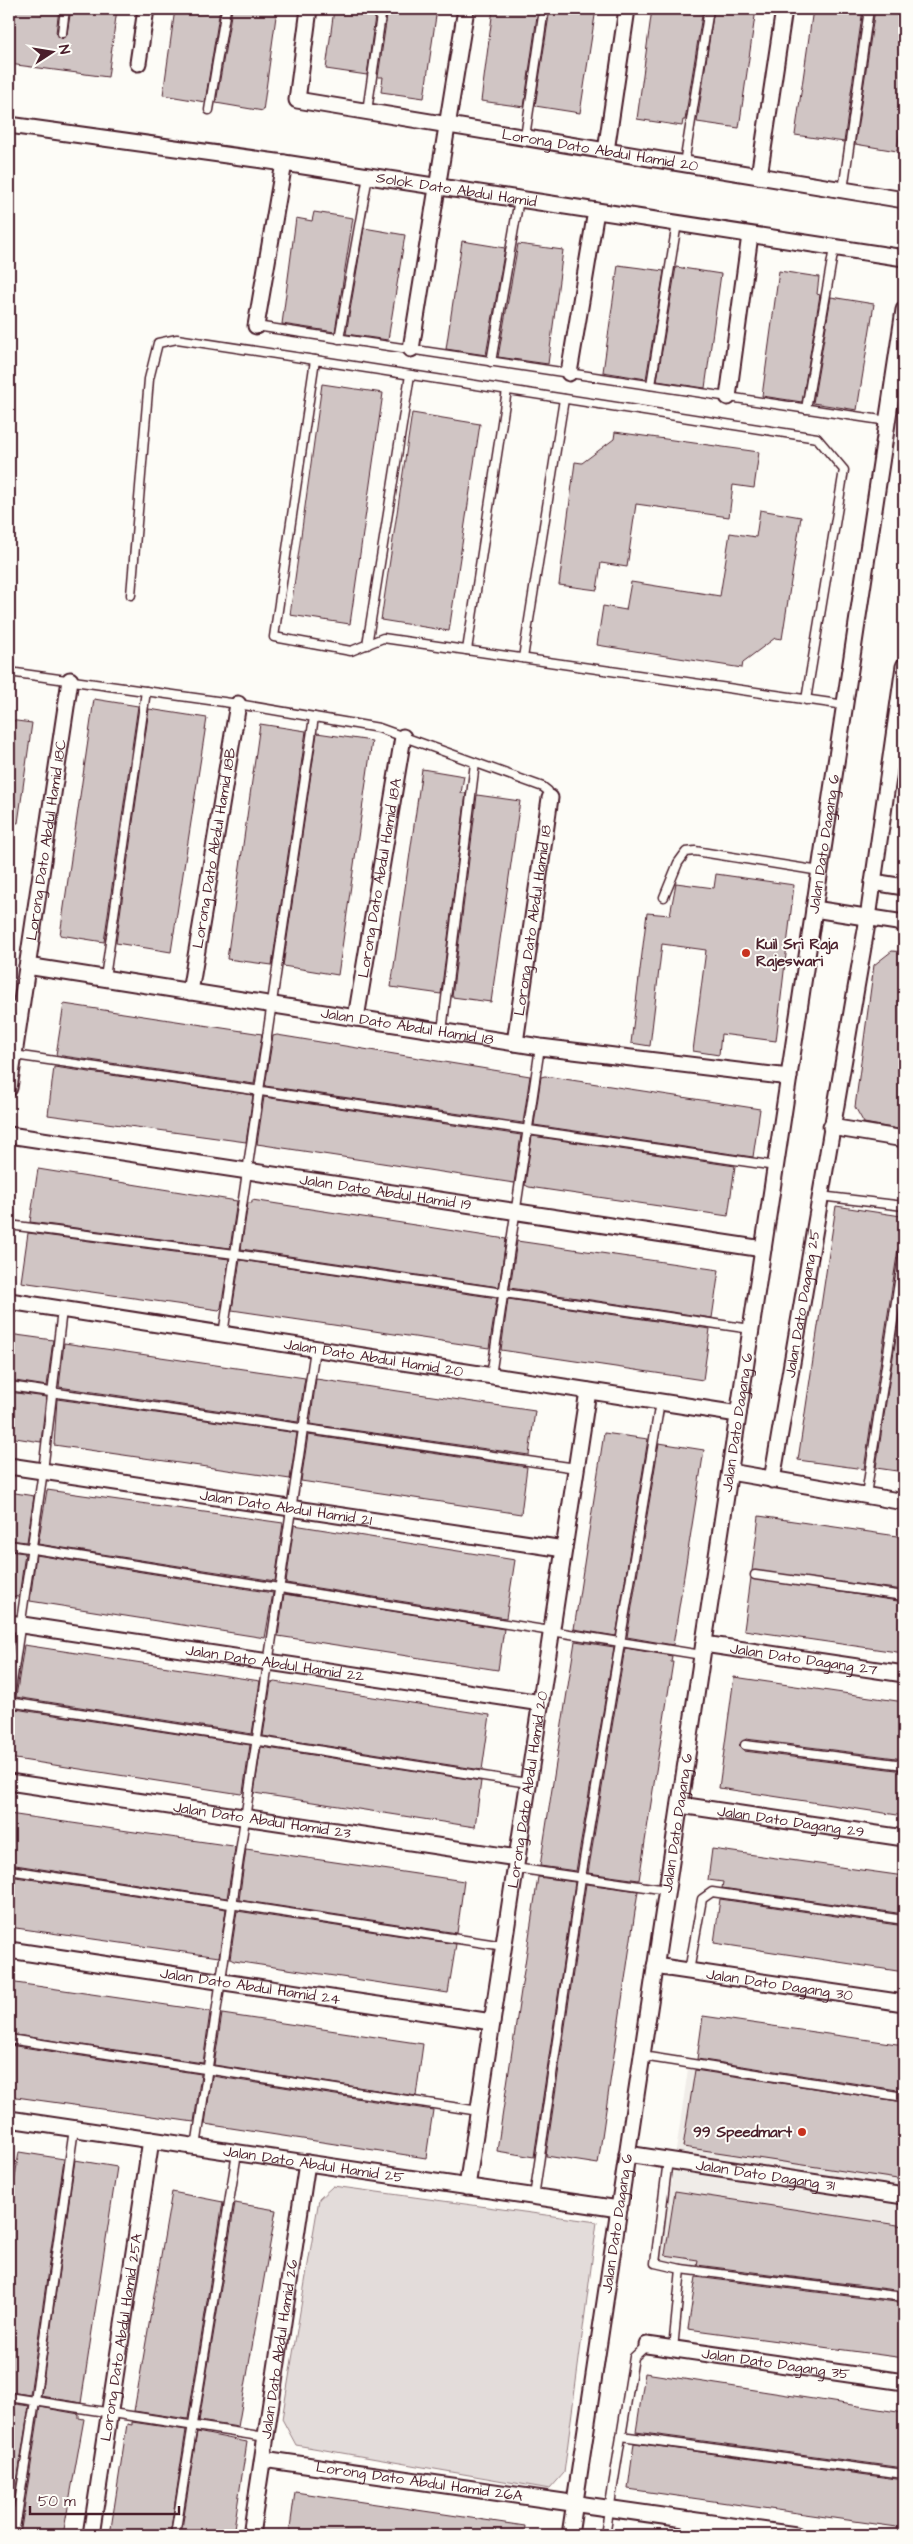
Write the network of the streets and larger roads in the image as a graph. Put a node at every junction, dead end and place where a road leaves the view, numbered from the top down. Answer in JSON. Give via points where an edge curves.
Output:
{"nodes":[{"id":1,"x":146,"y":9,"type":"edge"},
{"id":2,"x":309,"y":9,"type":"edge"},
{"id":3,"x":466,"y":9,"type":"edge"},
{"id":4,"x":626,"y":9,"type":"edge"},
{"id":5,"x":784,"y":9,"type":"edge"},
{"id":6,"x":138,"y":63,"type":"dead end"},
{"id":7,"x":448,"y":124,"type":"junction"},
{"id":8,"x":9,"y":125,"type":"edge"},
{"id":9,"x":606,"y":150,"type":"junction"},
{"id":10,"x":284,"y":163,"type":"junction"},
{"id":11,"x":760,"y":176,"type":"junction"},
{"id":12,"x":438,"y":186,"type":"junction"},
{"id":13,"x":904,"y":200,"type":"edge"},
{"id":14,"x":596,"y":211,"type":"junction"},
{"id":15,"x":750,"y":234,"type":"junction"},
{"id":16,"x":904,"y":258,"type":"edge"},
{"id":17,"x":904,"y":310,"type":"edge"},
{"id":18,"x":256,"y":326,"type":"road end"},
{"id":19,"x":411,"y":349,"type":"road end"},
{"id":20,"x":569,"y":373,"type":"road end"},
{"id":21,"x":728,"y":397,"type":"road end"},
{"id":22,"x":904,"y":666,"type":"edge"},
{"id":23,"x":70,"y":680,"type":"road end"},
{"id":24,"x":238,"y":704,"type":"road end"},
{"id":25,"x":403,"y":737,"type":"road end"},
{"id":26,"x":550,"y":798,"type":"road end"},
{"id":27,"x":873,"y":882,"type":"junction"},
{"id":28,"x":904,"y":887,"type":"edge"},
{"id":29,"x":814,"y":909,"type":"junction"},
{"id":30,"x":868,"y":918,"type":"junction"},
{"id":31,"x":904,"y":923,"type":"edge"},
{"id":32,"x":27,"y":966,"type":"junction"},
{"id":33,"x":190,"y":992,"type":"junction"},
{"id":34,"x":15,"y":1007,"type":"edge"},
{"id":35,"x":356,"y":1018,"type":"junction"},
{"id":36,"x":515,"y":1043,"type":"junction"},
{"id":37,"x":789,"y":1078,"type":"junction"},
{"id":38,"x":9,"y":1088,"type":"edge"},
{"id":39,"x":831,"y":1127,"type":"junction"},
{"id":40,"x":9,"y":1135,"type":"edge"},
{"id":41,"x":904,"y":1139,"type":"edge"},
{"id":42,"x":763,"y":1248,"type":"junction"},
{"id":43,"x":9,"y":1301,"type":"edge"},
{"id":44,"x":588,"y":1391,"type":"junction"},
{"id":45,"x":738,"y":1414,"type":"junction"},
{"id":46,"x":9,"y":1466,"type":"edge"},
{"id":47,"x":730,"y":1472,"type":"junction"},
{"id":48,"x":772,"y":1480,"type":"junction"},
{"id":49,"x":904,"y":1502,"type":"edge"},
{"id":50,"x":564,"y":1549,"type":"junction"},
{"id":51,"x":15,"y":1624,"type":"edge"},
{"id":52,"x":703,"y":1650,"type":"junction"},
{"id":53,"x":904,"y":1674,"type":"edge"},
{"id":54,"x":540,"y":1703,"type":"junction"},
{"id":55,"x":9,"y":1782,"type":"edge"},
{"id":56,"x":680,"y":1804,"type":"junction"},
{"id":57,"x":904,"y":1838,"type":"edge"},
{"id":58,"x":516,"y":1863,"type":"junction"},
{"id":59,"x":9,"y":1950,"type":"edge"},
{"id":60,"x":655,"y":1966,"type":"junction"},
{"id":61,"x":904,"y":2002,"type":"edge"},
{"id":62,"x":492,"y":2022,"type":"junction"},
{"id":63,"x":9,"y":2119,"type":"edge"},
{"id":64,"x":152,"y":2140,"type":"junction"},
{"id":65,"x":627,"y":2154,"type":"junction"},
{"id":66,"x":307,"y":2163,"type":"junction"},
{"id":67,"x":467,"y":2187,"type":"junction"},
{"id":68,"x":904,"y":2196,"type":"edge"},
{"id":69,"x":619,"y":2209,"type":"junction"},
{"id":70,"x":647,"y":2345,"type":"road end"},
{"id":71,"x":904,"y":2382,"type":"edge"},
{"id":72,"x":263,"y":2459,"type":"junction"},
{"id":73,"x":575,"y":2502,"type":"junction"},
{"id":74,"x":691,"y":2520,"type":"junction"},
{"id":75,"x":91,"y":2535,"type":"edge"},
{"id":76,"x":251,"y":2535,"type":"edge"},
{"id":77,"x":570,"y":2535,"type":"edge"},
{"id":78,"x":689,"y":2535,"type":"edge"},
{"id":79,"x":796,"y":2535,"type":"edge"}],
"edges":[{"from":1,"to":6,"type":"street"},
{"from":2,"to":7,"type":"street","name":"Lorong Dato Abdul Hamid 20","via":[[297,100]]},
{"from":3,"to":7,"type":"street"},
{"from":4,"to":9,"type":"street"},
{"from":5,"to":11,"type":"street"},
{"from":7,"to":9,"type":"street","name":"Lorong Dato Abdul Hamid 20"},
{"from":7,"to":12,"type":"street"},
{"from":8,"to":10,"type":"street","name":"Solok Dato Abdul Hamid"},
{"from":9,"to":11,"type":"street","name":"Lorong Dato Abdul Hamid 20"},
{"from":10,"to":12,"type":"street","name":"Solok Dato Abdul Hamid"},
{"from":10,"to":18,"type":"street"},
{"from":11,"to":13,"type":"street","name":"Lorong Dato Abdul Hamid 20"},
{"from":12,"to":14,"type":"street","name":"Solok Dato Abdul Hamid"},
{"from":12,"to":19,"type":"street"},
{"from":14,"to":15,"type":"street","name":"Solok Dato Abdul Hamid"},
{"from":14,"to":20,"type":"street"},
{"from":15,"to":16,"type":"street","name":"Solok Dato Abdul Hamid"},
{"from":15,"to":21,"type":"street"},
{"from":17,"to":29,"type":"street","name":"Jalan Dato Dagang 6"},
{"from":22,"to":27,"type":"street"},
{"from":23,"to":32,"type":"street","name":"Lorong Dato Abdul Hamid 18C"},
{"from":24,"to":33,"type":"street","name":"Lorong Dato Abdul Hamid 18B"},
{"from":25,"to":35,"type":"street","name":"Lorong Dato Abdul Hamid 18A"},
{"from":26,"to":36,"type":"street","name":"Lorong Dato Abdul Hamid 18"},
{"from":27,"to":28,"type":"street"},
{"from":27,"to":30,"type":"street"},
{"from":29,"to":30,"type":"street"},
{"from":29,"to":37,"type":"street","name":"Jalan Dato Dagang 6"},
{"from":30,"to":31,"type":"street"},
{"from":30,"to":39,"type":"street","name":"Jalan Dato Dagang 25"},
{"from":32,"to":33,"type":"street","name":"Jalan Dato Abdul Hamid 18"},
{"from":32,"to":34,"type":"street","name":"Lorong Dato Abdul Hamid 18C"},
{"from":33,"to":35,"type":"street","name":"Jalan Dato Abdul Hamid 18"},
{"from":34,"to":38,"type":"street","name":"Lorong Dato Abdul Hamid 18C","via":[[14,1055]]},
{"from":35,"to":36,"type":"street","name":"Jalan Dato Abdul Hamid 18"},
{"from":36,"to":37,"type":"street","name":"Jalan Dato Abdul Hamid 18"},
{"from":37,"to":42,"type":"street","name":"Jalan Dato Dagang 6"},
{"from":39,"to":41,"type":"street"},
{"from":39,"to":48,"type":"street","name":"Jalan Dato Dagang 25"},
{"from":40,"to":42,"type":"street","name":"Jalan Dato Abdul Hamid 19"},
{"from":42,"to":45,"type":"street","name":"Jalan Dato Dagang 6"},
{"from":43,"to":44,"type":"street","name":"Jalan Dato Abdul Hamid 20"},
{"from":44,"to":45,"type":"street","name":"Jalan Dato Abdul Hamid 20"},
{"from":44,"to":50,"type":"street","name":"Lorong Dato Abdul Hamid 20"},
{"from":45,"to":47,"type":"street","name":"Jalan Dato Dagang 6"},
{"from":46,"to":50,"type":"street","name":"Jalan Dato Abdul Hamid 21"},
{"from":47,"to":48,"type":"street"},
{"from":47,"to":52,"type":"street","name":"Jalan Dato Dagang 6"},
{"from":48,"to":49,"type":"street"},
{"from":50,"to":54,"type":"street","name":"Lorong Dato Abdul Hamid 20"},
{"from":51,"to":54,"type":"street","name":"Jalan Dato Abdul Hamid 22"},
{"from":52,"to":53,"type":"street","name":"Jalan Dato Dagang 27"},
{"from":52,"to":56,"type":"street","name":"Jalan Dato Dagang 6"},
{"from":54,"to":58,"type":"street","name":"Lorong Dato Abdul Hamid 20"},
{"from":55,"to":58,"type":"street","name":"Jalan Dato Abdul Hamid 23","via":[[245,1817]]},
{"from":56,"to":57,"type":"street","name":"Jalan Dato Dagang 29"},
{"from":56,"to":60,"type":"street","name":"Jalan Dato Dagang 6"},
{"from":58,"to":62,"type":"street","name":"Lorong Dato Abdul Hamid 20"},
{"from":59,"to":62,"type":"street","name":"Jalan Dato Abdul Hamid 24"},
{"from":60,"to":61,"type":"street","name":"Jalan Dato Dagang 30"},
{"from":60,"to":65,"type":"street","name":"Jalan Dato Dagang 6"},
{"from":62,"to":67,"type":"street","name":"Lorong Dato Abdul Hamid 20"},
{"from":63,"to":64,"type":"street","name":"Jalan Dato Abdul Hamid 25"},
{"from":64,"to":66,"type":"street","name":"Jalan Dato Abdul Hamid 25"},
{"from":64,"to":75,"type":"street","name":"Lorong Dato Abdul Hamid 25A"},
{"from":65,"to":68,"type":"street","name":"Jalan Dato Dagang 31"},
{"from":65,"to":69,"type":"street","name":"Jalan Dato Dagang 6"},
{"from":66,"to":67,"type":"street","name":"Jalan Dato Abdul Hamid 25"},
{"from":66,"to":72,"type":"street","name":"Jalan Dato Abdul Hamid 26"},
{"from":67,"to":69,"type":"street","name":"Jalan Dato Abdul Hamid 25"},
{"from":69,"to":73,"type":"street","name":"Jalan Dato Dagang 6"},
{"from":70,"to":71,"type":"street","name":"Jalan Dato Dagang 35"},
{"from":72,"to":73,"type":"street","name":"Lorong Dato Abdul Hamid 26A"},
{"from":72,"to":76,"type":"street","name":"Jalan Dato Abdul Hamid 26"},
{"from":73,"to":74,"type":"street","name":"Lorong Dato Abdul Hamid 26A"},
{"from":73,"to":77,"type":"street","name":"Jalan Dato Dagang 6"},
{"from":74,"to":78,"type":"street"},
{"from":74,"to":79,"type":"street","name":"Lorong Dato Abdul Hamid 26A"}]}
